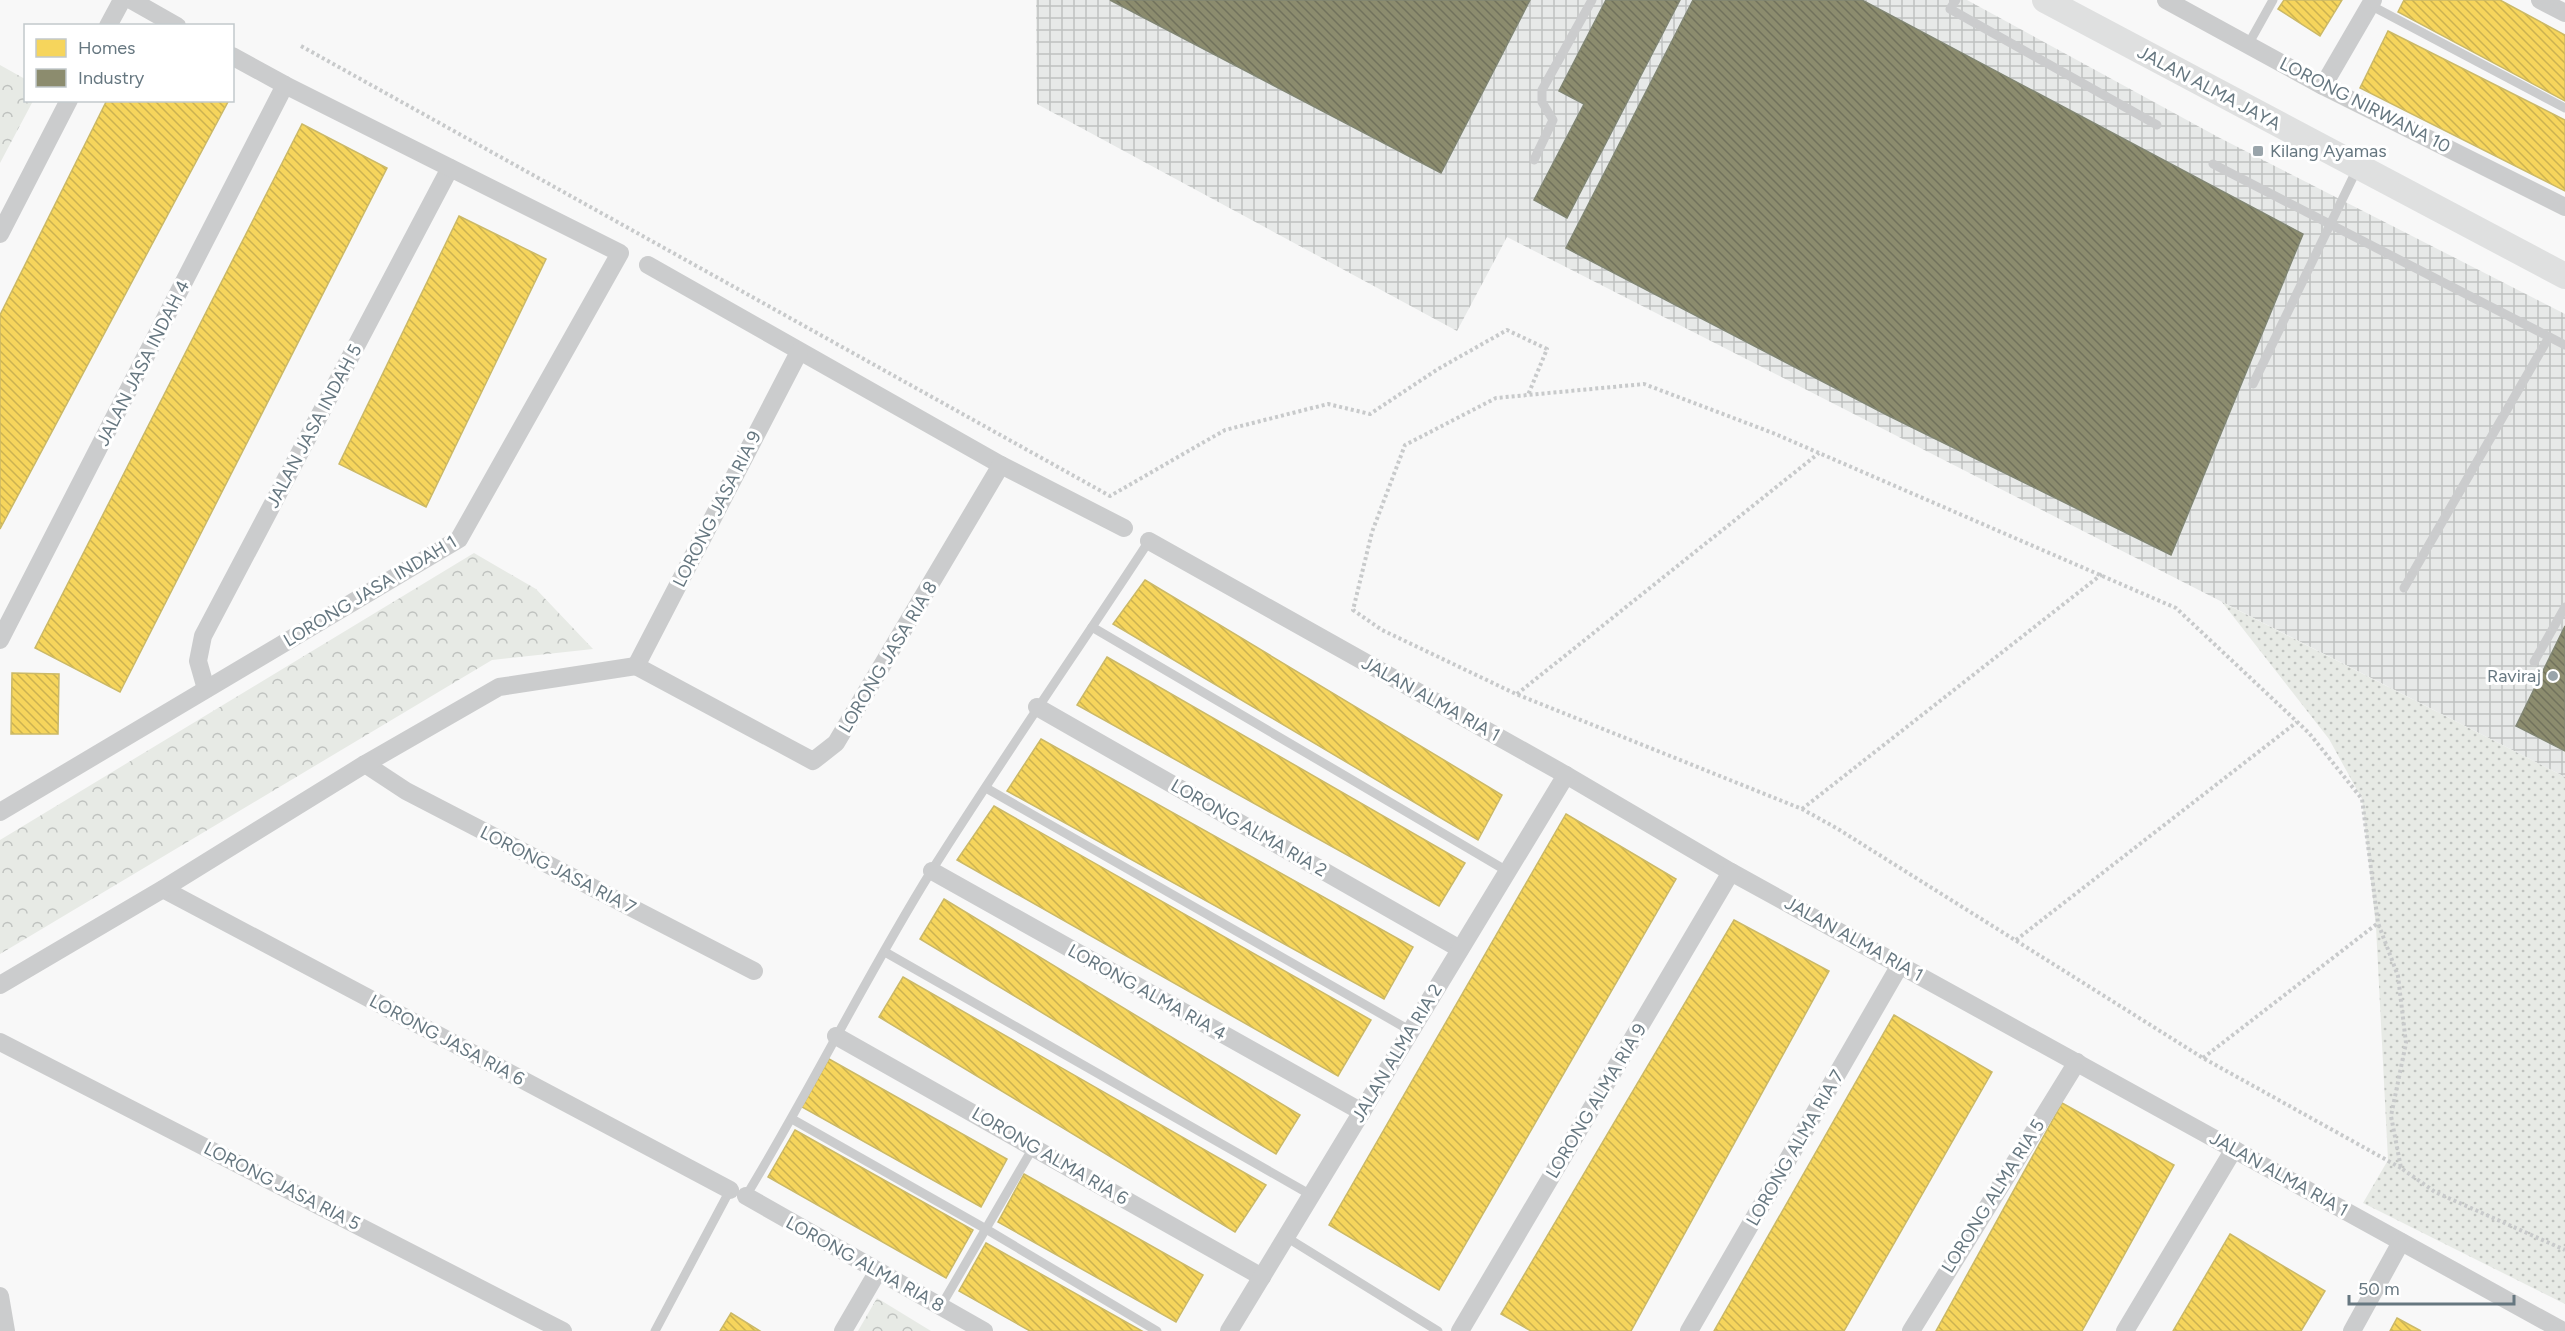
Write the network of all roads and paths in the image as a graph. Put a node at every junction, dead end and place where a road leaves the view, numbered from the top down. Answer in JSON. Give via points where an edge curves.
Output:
{"nodes":[{"id":1,"x":122,"y":0,"type":"edge"},
{"id":2,"x":131,"y":0,"type":"edge"},
{"id":3,"x":1592,"y":0,"type":"edge"},
{"id":4,"x":1956,"y":0,"type":"edge"},
{"id":5,"x":2045,"y":0,"type":"edge"},
{"id":6,"x":2272,"y":0,"type":"edge"},
{"id":7,"x":2540,"y":0,"type":"edge"},
{"id":8,"x":2175,"y":2,"type":"edge"},
{"id":9,"x":2371,"y":3,"type":"edge"},
{"id":10,"x":2565,"y":13,"type":"edge"},
{"id":11,"x":109,"y":24,"type":"edge"},
{"id":12,"x":173,"y":24,"type":"edge"},
{"id":13,"x":2248,"y":43,"type":"junction"},
{"id":14,"x":302,"y":46,"type":"dead end"},
{"id":15,"x":234,"y":57,"type":"edge"},
{"id":16,"x":285,"y":85,"type":"junction"},
{"id":17,"x":2323,"y":86,"type":"junction"},
{"id":18,"x":68,"y":102,"type":"edge"},
{"id":19,"x":2565,"y":108,"type":"edge"},
{"id":20,"x":2157,"y":125,"type":"dead end"},
{"id":21,"x":1534,"y":160,"type":"dead end"},
{"id":22,"x":2213,"y":164,"type":"dead end"},
{"id":23,"x":2358,"y":167,"type":"junction"},
{"id":24,"x":450,"y":168,"type":"junction"},
{"id":25,"x":2565,"y":207,"type":"edge"},
{"id":26,"x":2330,"y":224,"type":"junction"},
{"id":27,"x":0,"y":234,"type":"edge"},
{"id":28,"x":648,"y":265,"type":"dead end"},
{"id":29,"x":2565,"y":276,"type":"edge"},
{"id":30,"x":2549,"y":337,"type":"junction"},
{"id":31,"x":2565,"y":345,"type":"edge"},
{"id":32,"x":799,"y":352,"type":"junction"},
{"id":33,"x":2253,"y":384,"type":"dead end"},
{"id":34,"x":1528,"y":395,"type":"junction"},
{"id":35,"x":1819,"y":453,"type":"junction"},
{"id":36,"x":1001,"y":465,"type":"junction"},
{"id":37,"x":1124,"y":528,"type":"dead end"},
{"id":38,"x":1149,"y":541,"type":"joint"},
{"id":39,"x":2102,"y":574,"type":"junction"},
{"id":40,"x":2404,"y":588,"type":"dead end"},
{"id":41,"x":2565,"y":607,"type":"edge"},
{"id":42,"x":1092,"y":627,"type":"junction"},
{"id":43,"x":0,"y":640,"type":"edge"},
{"id":44,"x":2534,"y":662,"type":"dead end"},
{"id":45,"x":636,"y":666,"type":"junction"},
{"id":46,"x":206,"y":689,"type":"junction"},
{"id":47,"x":1516,"y":694,"type":"junction"},
{"id":48,"x":1037,"y":707,"type":"junction"},
{"id":49,"x":2297,"y":722,"type":"junction"},
{"id":50,"x":365,"y":764,"type":"junction"},
{"id":51,"x":1566,"y":775,"type":"junction"},
{"id":52,"x":986,"y":788,"type":"junction"},
{"id":53,"x":1802,"y":809,"type":"junction"},
{"id":54,"x":0,"y":812,"type":"edge"},
{"id":55,"x":932,"y":871,"type":"junction"},
{"id":56,"x":1507,"y":871,"type":"junction"},
{"id":57,"x":1731,"y":872,"type":"junction"},
{"id":58,"x":163,"y":889,"type":"junction"},
{"id":59,"x":2378,"y":923,"type":"junction"},
{"id":60,"x":2016,"y":940,"type":"junction"},
{"id":61,"x":1460,"y":949,"type":"junction"},
{"id":62,"x":885,"y":952,"type":"junction"},
{"id":63,"x":1900,"y":965,"type":"junction"},
{"id":64,"x":754,"y":971,"type":"dead end"},
{"id":65,"x":0,"y":985,"type":"edge"},
{"id":66,"x":1411,"y":1031,"type":"junction"},
{"id":67,"x":836,"y":1036,"type":"junction"},
{"id":68,"x":0,"y":1042,"type":"edge"},
{"id":69,"x":2203,"y":1058,"type":"junction"},
{"id":70,"x":2077,"y":1062,"type":"junction"},
{"id":71,"x":1362,"y":1112,"type":"junction"},
{"id":72,"x":792,"y":1119,"type":"junction"},
{"id":73,"x":1034,"y":1146,"type":"junction"},
{"id":74,"x":2234,"y":1149,"type":"junction"},
{"id":75,"x":2401,"y":1168,"type":"junction"},
{"id":76,"x":738,"y":1193,"type":"junction"},
{"id":77,"x":1311,"y":1195,"type":"junction"},
{"id":78,"x":986,"y":1229,"type":"junction"},
{"id":79,"x":1286,"y":1237,"type":"junction"},
{"id":80,"x":2401,"y":1242,"type":"junction"},
{"id":81,"x":2565,"y":1250,"type":"edge"},
{"id":82,"x":878,"y":1271,"type":"junction"},
{"id":83,"x":1262,"y":1277,"type":"junction"},
{"id":84,"x":0,"y":1296,"type":"edge"},
{"id":85,"x":941,"y":1306,"type":"junction"},
{"id":86,"x":6,"y":1331,"type":"edge"},
{"id":87,"x":563,"y":1331,"type":"edge"},
{"id":88,"x":655,"y":1331,"type":"edge"},
{"id":89,"x":843,"y":1331,"type":"edge"},
{"id":90,"x":984,"y":1331,"type":"edge"},
{"id":91,"x":1157,"y":1331,"type":"edge"},
{"id":92,"x":1229,"y":1331,"type":"edge"},
{"id":93,"x":1438,"y":1331,"type":"edge"},
{"id":94,"x":1460,"y":1331,"type":"edge"},
{"id":95,"x":1689,"y":1331,"type":"edge"},
{"id":96,"x":1911,"y":1331,"type":"edge"},
{"id":97,"x":2126,"y":1331,"type":"edge"},
{"id":98,"x":2352,"y":1331,"type":"edge"},
{"id":99,"x":2563,"y":1331,"type":"edge"}],
"edges":[{"from":1,"to":11,"type":"street"},
{"from":2,"to":12,"type":"street"},
{"from":3,"to":21,"type":"lane","via":[[1542,90],[1542,102],[1552,120]]},
{"from":4,"to":20,"type":"lane","via":[[1950,9]]},
{"from":5,"to":23,"type":"street","name":"JALAN ALMA JAYA"},
{"from":6,"to":13,"type":"lane"},
{"from":7,"to":10,"type":"street"},
{"from":8,"to":13,"type":"street","name":"LORONG NIRWANA 10"},
{"from":9,"to":17,"type":"street"},
{"from":9,"to":19,"type":"lane"},
{"from":13,"to":17,"type":"street","name":"LORONG NIRWANA 10"},
{"from":14,"to":34,"type":"path","via":[[1110,496],[1225,430],[1328,404],[1370,414],[1507,330],[1547,349]]},
{"from":15,"to":16,"type":"street"},
{"from":16,"to":24,"type":"street"},
{"from":16,"to":43,"type":"street","name":"JALAN JASA INDAH 4"},
{"from":17,"to":25,"type":"street","name":"LORONG NIRWANA 10"},
{"from":18,"to":27,"type":"street"},
{"from":22,"to":26,"type":"lane"},
{"from":23,"to":26,"type":"lane"},
{"from":23,"to":29,"type":"street","name":"JALAN ALMA JAYA"},
{"from":24,"to":46,"type":"street","name":"JALAN JASA INDAH 5","via":[[203,636],[198,661]]},
{"from":24,"to":46,"type":"street","name":"LORONG JASA INDAH 1","via":[[620,253],[459,539]]},
{"from":26,"to":30,"type":"lane"},
{"from":26,"to":33,"type":"lane"},
{"from":28,"to":32,"type":"street"},
{"from":30,"to":31,"type":"lane"},
{"from":30,"to":40,"type":"lane"},
{"from":32,"to":36,"type":"street"},
{"from":32,"to":45,"type":"street","name":"LORONG JASA RIA 9"},
{"from":34,"to":35,"type":"path","via":[[1644,384]]},
{"from":34,"to":47,"type":"path","via":[[1496,398],[1405,445],[1372,532],[1353,610],[1382,630]]},
{"from":35,"to":39,"type":"path"},
{"from":35,"to":47,"type":"path"},
{"from":36,"to":37,"type":"street"},
{"from":36,"to":45,"type":"street","name":"LORONG JASA RIA 8","via":[[836,743],[813,761]]},
{"from":38,"to":42,"type":"lane"},
{"from":38,"to":51,"type":"street","name":"JALAN ALMA RIA 1"},
{"from":39,"to":49,"type":"path","via":[[2176,608]]},
{"from":39,"to":53,"type":"path"},
{"from":41,"to":44,"type":"lane"},
{"from":42,"to":48,"type":"lane"},
{"from":42,"to":56,"type":"lane"},
{"from":45,"to":50,"type":"street","via":[[499,687]]},
{"from":46,"to":54,"type":"street","name":"LORONG JASA INDAH 1"},
{"from":47,"to":53,"type":"path"},
{"from":48,"to":52,"type":"lane"},
{"from":48,"to":61,"type":"street","name":"LORONG ALMA RIA 2"},
{"from":49,"to":59,"type":"path","via":[[2362,799]]},
{"from":49,"to":60,"type":"path"},
{"from":50,"to":58,"type":"street"},
{"from":50,"to":64,"type":"street","name":"LORONG JASA RIA 7","via":[[406,791]]},
{"from":51,"to":56,"type":"street","name":"JALAN ALMA RIA 2"},
{"from":51,"to":57,"type":"street","name":"JALAN ALMA RIA 1"},
{"from":52,"to":55,"type":"lane"},
{"from":52,"to":66,"type":"lane"},
{"from":53,"to":60,"type":"path"},
{"from":55,"to":62,"type":"lane"},
{"from":55,"to":71,"type":"street","name":"LORONG ALMA RIA 4"},
{"from":56,"to":61,"type":"street","name":"JALAN ALMA RIA 2"},
{"from":57,"to":63,"type":"street","name":"JALAN ALMA RIA 1"},
{"from":57,"to":94,"type":"street","name":"LORONG ALMA RIA 9"},
{"from":58,"to":65,"type":"street"},
{"from":58,"to":76,"type":"street","name":"LORONG JASA RIA 6"},
{"from":59,"to":69,"type":"path"},
{"from":59,"to":75,"type":"path","via":[[2398,976],[2406,1043],[2391,1116]]},
{"from":60,"to":69,"type":"path"},
{"from":61,"to":66,"type":"street","name":"JALAN ALMA RIA 2"},
{"from":62,"to":67,"type":"lane"},
{"from":62,"to":77,"type":"lane"},
{"from":63,"to":70,"type":"street","name":"JALAN ALMA RIA 1"},
{"from":63,"to":95,"type":"street","name":"LORONG ALMA RIA 7"},
{"from":66,"to":71,"type":"street","name":"JALAN ALMA RIA 2"},
{"from":67,"to":72,"type":"lane"},
{"from":67,"to":73,"type":"street","name":"LORONG ALMA RIA 6"},
{"from":68,"to":87,"type":"street","name":"LORONG JASA RIA 5"},
{"from":69,"to":75,"type":"path"},
{"from":70,"to":74,"type":"street","name":"JALAN ALMA RIA 1"},
{"from":70,"to":96,"type":"street","name":"LORONG ALMA RIA 5"},
{"from":71,"to":77,"type":"street","name":"JALAN ALMA RIA 2"},
{"from":72,"to":76,"type":"lane"},
{"from":72,"to":78,"type":"lane"},
{"from":73,"to":78,"type":"lane"},
{"from":73,"to":83,"type":"street","name":"LORONG ALMA RIA 6"},
{"from":74,"to":80,"type":"street","name":"JALAN ALMA RIA 1"},
{"from":74,"to":97,"type":"street"},
{"from":75,"to":81,"type":"path","via":[[2435,1192]]},
{"from":76,"to":82,"type":"street","name":"LORONG ALMA RIA 8"},
{"from":76,"to":88,"type":"lane"},
{"from":77,"to":79,"type":"street","name":"JALAN ALMA RIA 2"},
{"from":78,"to":85,"type":"lane"},
{"from":78,"to":91,"type":"lane"},
{"from":79,"to":83,"type":"street","name":"JALAN ALMA RIA 2"},
{"from":79,"to":93,"type":"lane"},
{"from":80,"to":98,"type":"street"},
{"from":80,"to":99,"type":"street","name":"JALAN ALMA RIA 1"},
{"from":82,"to":85,"type":"street","name":"LORONG ALMA RIA 8"},
{"from":82,"to":89,"type":"street"},
{"from":83,"to":92,"type":"street","name":"JALAN ALMA RIA 2"},
{"from":84,"to":86,"type":"street"},
{"from":85,"to":90,"type":"street","name":"LORONG ALMA RIA 8"}]}
